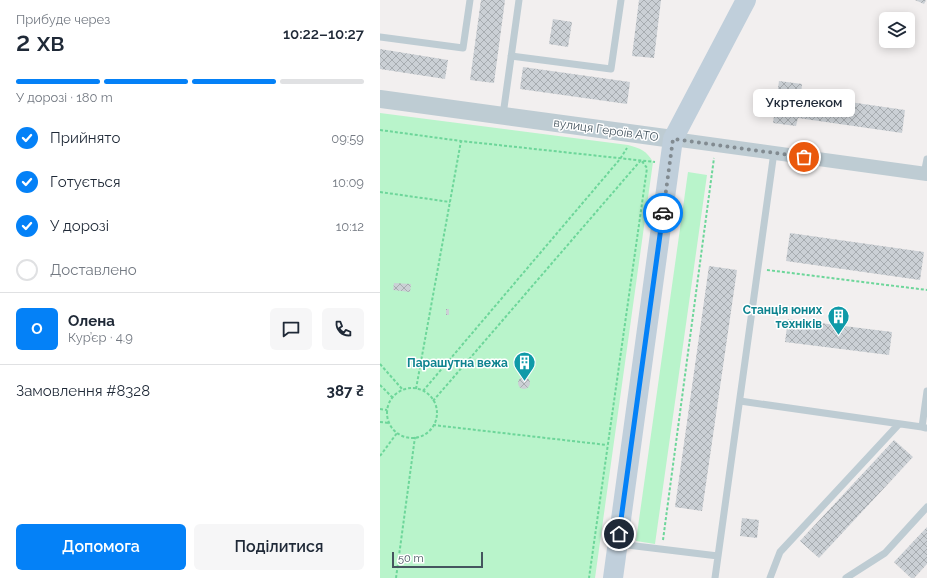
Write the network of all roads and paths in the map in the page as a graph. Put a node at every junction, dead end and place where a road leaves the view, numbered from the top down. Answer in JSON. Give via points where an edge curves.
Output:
{"nodes":[{"id":1,"x":470,"y":0,"type":"edge"},
{"id":2,"x":519,"y":0,"type":"edge"},
{"id":3,"x":621,"y":0,"type":"edge"},
{"id":4,"x":746,"y":0,"type":"edge"},
{"id":5,"x":380,"y":37,"type":"edge"},
{"id":6,"x":511,"y":56,"type":"junction"},
{"id":7,"x":380,"y":99,"type":"edge"},
{"id":8,"x":502,"y":116,"type":"junction"},
{"id":9,"x":380,"y":130,"type":"edge"},
{"id":10,"x":673,"y":139,"type":"junction"},
{"id":11,"x":461,"y":141,"type":"junction"},
{"id":12,"x":715,"y":144,"type":"junction"},
{"id":13,"x":627,"y":148,"type":"dead end"},
{"id":14,"x":774,"y":152,"type":"junction"},
{"id":15,"x":620,"y":159,"type":"junction"},
{"id":16,"x":927,"y":159,"type":"edge"},
{"id":17,"x":641,"y":160,"type":"junction"},
{"id":18,"x":670,"y":164,"type":"junction"},
{"id":19,"x":926,"y":174,"type":"edge"},
{"id":20,"x":380,"y":192,"type":"edge"},
{"id":21,"x":451,"y":202,"type":"junction"},
{"id":22,"x":758,"y":269,"type":"junction"},
{"id":23,"x":927,"y":290,"type":"edge"},
{"id":24,"x":380,"y":364,"type":"edge"},
{"id":25,"x":380,"y":385,"type":"edge"},
{"id":26,"x":416,"y":389,"type":"junction"},
{"id":27,"x":403,"y":390,"type":"junction"},
{"id":28,"x":423,"y":391,"type":"junction"},
{"id":29,"x":927,"y":392,"type":"edge"},
{"id":30,"x":392,"y":398,"type":"junction"},
{"id":31,"x":433,"y":401,"type":"junction"},
{"id":32,"x":740,"y":401,"type":"junction"},
{"id":33,"x":380,"y":409,"type":"edge"},
{"id":34,"x":387,"y":410,"type":"junction"},
{"id":35,"x":380,"y":422,"type":"edge"},
{"id":36,"x":389,"y":422,"type":"junction"},
{"id":37,"x":899,"y":424,"type":"junction"},
{"id":38,"x":433,"y":425,"type":"junction"},
{"id":39,"x":925,"y":428,"type":"edge"},
{"id":40,"x":397,"y":433,"type":"junction"},
{"id":41,"x":415,"y":437,"type":"junction"},
{"id":42,"x":607,"y":445,"type":"junction"},
{"id":43,"x":380,"y":456,"type":"edge"},
{"id":44,"x":927,"y":507,"type":"edge"},
{"id":45,"x":618,"y":544,"type":"junction"},
{"id":46,"x":662,"y":549,"type":"junction"},
{"id":47,"x":718,"y":556,"type":"junction"},
{"id":48,"x":396,"y":578,"type":"edge"},
{"id":49,"x":589,"y":578,"type":"edge"},
{"id":50,"x":613,"y":578,"type":"edge"},
{"id":51,"x":715,"y":578,"type":"edge"},
{"id":52,"x":770,"y":578,"type":"edge"},
{"id":53,"x":846,"y":578,"type":"edge"}],
"edges":[{"from":1,"to":5,"type":"lane","via":[[463,48]]},
{"from":2,"to":6,"type":"lane"},
{"from":3,"to":6,"type":"lane","via":[[611,69]]},
{"from":4,"to":10,"type":"main road"},
{"from":6,"to":8,"type":"lane"},
{"from":7,"to":8,"type":"street","name":"вулиця Героїв АТО"},
{"from":8,"to":10,"type":"street","name":"вулиця Героїв АТО"},
{"from":9,"to":11,"type":"path"},
{"from":10,"to":12,"type":"street","name":"вулиця Героїв АТО"},
{"from":10,"to":18,"type":"main road"},
{"from":11,"to":15,"type":"path"},
{"from":11,"to":21,"type":"path"},
{"from":12,"to":14,"type":"street","name":"вулиця Героїв АТО"},
{"from":12,"to":46,"type":"path"},
{"from":13,"to":15,"type":"path"},
{"from":14,"to":19,"type":"street","name":"вулиця Героїв АТО"},
{"from":14,"to":22,"type":"lane"},
{"from":15,"to":17,"type":"path"},
{"from":15,"to":28,"type":"path"},
{"from":16,"to":19,"type":"lane"},
{"from":17,"to":18,"type":"path"},
{"from":17,"to":31,"type":"path"},
{"from":17,"to":42,"type":"path","via":[[647,168]]},
{"from":18,"to":45,"type":"main road"},
{"from":20,"to":21,"type":"path"},
{"from":21,"to":26,"type":"path"},
{"from":22,"to":23,"type":"path"},
{"from":22,"to":32,"type":"lane"},
{"from":24,"to":27,"type":"path"},
{"from":25,"to":30,"type":"path"},
{"from":26,"to":27,"type":"path"},
{"from":26,"to":28,"type":"path"},
{"from":27,"to":30,"type":"path"},
{"from":28,"to":31,"type":"path"},
{"from":29,"to":39,"type":"lane"},
{"from":30,"to":34,"type":"path"},
{"from":31,"to":38,"type":"path","via":[[436,409]]},
{"from":32,"to":37,"type":"lane"},
{"from":32,"to":47,"type":"lane"},
{"from":33,"to":34,"type":"path"},
{"from":34,"to":36,"type":"path"},
{"from":35,"to":36,"type":"path"},
{"from":36,"to":40,"type":"path"},
{"from":37,"to":39,"type":"lane"},
{"from":37,"to":52,"type":"lane","via":[[780,552]]},
{"from":38,"to":41,"type":"path","via":[[425,433]]},
{"from":38,"to":42,"type":"path"},
{"from":40,"to":41,"type":"path"},
{"from":40,"to":43,"type":"path"},
{"from":41,"to":48,"type":"path"},
{"from":42,"to":49,"type":"path"},
{"from":44,"to":53,"type":"lane","via":[[884,553]]},
{"from":45,"to":46,"type":"lane"},
{"from":45,"to":50,"type":"main road"},
{"from":46,"to":47,"type":"lane"},
{"from":47,"to":51,"type":"lane"}]}
